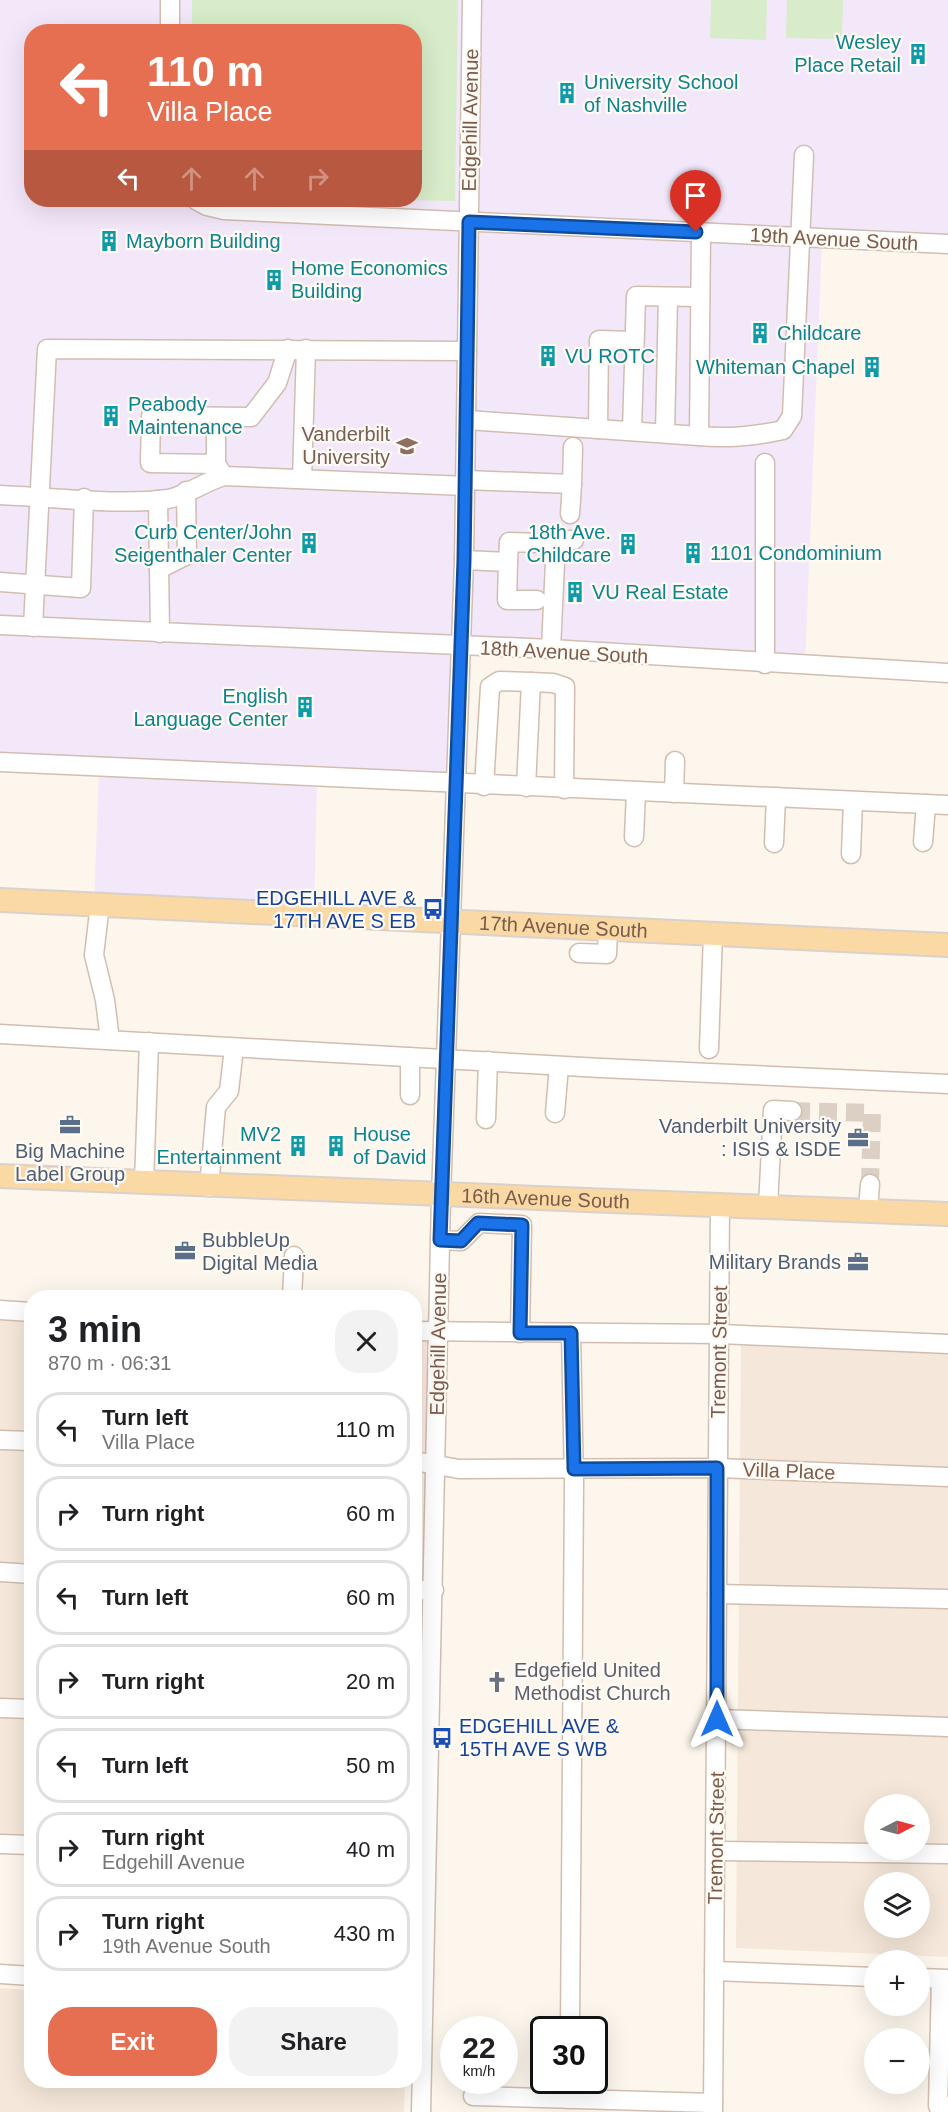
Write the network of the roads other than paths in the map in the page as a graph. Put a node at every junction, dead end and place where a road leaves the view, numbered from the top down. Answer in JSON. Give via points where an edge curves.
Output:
{"nodes":[{"id":1,"x":170,"y":0,"type":"edge"},
{"id":2,"x":472,"y":0,"type":"edge"},
{"id":3,"x":170,"y":24,"type":"edge"},
{"id":4,"x":804,"y":155,"type":"dead end"},
{"id":5,"x":211,"y":207,"type":"edge"},
{"id":6,"x":469,"y":222,"type":"junction"},
{"id":7,"x":701,"y":232,"type":"junction"},
{"id":8,"x":801,"y":238,"type":"junction"},
{"id":9,"x":948,"y":244,"type":"edge"},
{"id":10,"x":668,"y":297,"type":"junction"},
{"id":11,"x":700,"y":297,"type":"junction"},
{"id":12,"x":634,"y":341,"type":"junction"},
{"id":13,"x":297,"y":349,"type":"junction"},
{"id":14,"x":467,"y":351,"type":"junction"},
{"id":15,"x":216,"y":417,"type":"junction"},
{"id":16,"x":467,"y":420,"type":"junction"},
{"id":17,"x":598,"y":429,"type":"junction"},
{"id":18,"x":632,"y":431,"type":"junction"},
{"id":19,"x":664,"y":433,"type":"junction"},
{"id":20,"x":699,"y":436,"type":"junction"},
{"id":21,"x":573,"y":447,"type":"dead end"},
{"id":22,"x":765,"y":464,"type":"dead end"},
{"id":23,"x":220,"y":470,"type":"junction"},
{"id":24,"x":302,"y":479,"type":"junction"},
{"id":25,"x":466,"y":483,"type":"junction"},
{"id":26,"x":572,"y":484,"type":"junction"},
{"id":27,"x":186,"y":491,"type":"junction"},
{"id":28,"x":0,"y":495,"type":"edge"},
{"id":29,"x":40,"y":496,"type":"junction"},
{"id":30,"x":84,"y":498,"type":"junction"},
{"id":31,"x":158,"y":500,"type":"junction"},
{"id":32,"x":570,"y":514,"type":"dead end"},
{"id":33,"x":574,"y":540,"type":"dead end"},
{"id":34,"x":540,"y":543,"type":"dead end"},
{"id":35,"x":464,"y":560,"type":"junction"},
{"id":36,"x":508,"y":562,"type":"junction"},
{"id":37,"x":159,"y":569,"type":"junction"},
{"id":38,"x":0,"y":582,"type":"edge"},
{"id":39,"x":35,"y":585,"type":"junction"},
{"id":40,"x":537,"y":600,"type":"dead end"},
{"id":41,"x":0,"y":625,"type":"edge"},
{"id":42,"x":33,"y":627,"type":"junction"},
{"id":43,"x":160,"y":633,"type":"junction"},
{"id":44,"x":460,"y":647,"type":"junction"},
{"id":45,"x":551,"y":650,"type":"junction"},
{"id":46,"x":765,"y":664,"type":"junction"},
{"id":47,"x":948,"y":673,"type":"edge"},
{"id":48,"x":531,"y":682,"type":"junction"},
{"id":49,"x":0,"y":762,"type":"edge"},
{"id":50,"x":675,"y":762,"type":"dead end"},
{"id":51,"x":457,"y":784,"type":"junction"},
{"id":52,"x":484,"y":786,"type":"junction"},
{"id":53,"x":526,"y":787,"type":"junction"},
{"id":54,"x":564,"y":789,"type":"junction"},
{"id":55,"x":636,"y":792,"type":"junction"},
{"id":56,"x":674,"y":794,"type":"junction"},
{"id":57,"x":776,"y":798,"type":"junction"},
{"id":58,"x":853,"y":801,"type":"junction"},
{"id":59,"x":926,"y":804,"type":"junction"},
{"id":60,"x":948,"y":805,"type":"edge"},
{"id":61,"x":634,"y":837,"type":"dead end"},
{"id":62,"x":924,"y":842,"type":"dead end"},
{"id":63,"x":774,"y":843,"type":"dead end"},
{"id":64,"x":851,"y":854,"type":"dead end"},
{"id":65,"x":0,"y":900,"type":"edge"},
{"id":66,"x":100,"y":904,"type":"junction"},
{"id":67,"x":453,"y":920,"type":"junction"},
{"id":68,"x":608,"y":927,"type":"junction"},
{"id":69,"x":713,"y":933,"type":"junction"},
{"id":70,"x":948,"y":945,"type":"edge"},
{"id":71,"x":579,"y":952,"type":"dead end"},
{"id":72,"x":0,"y":1034,"type":"edge"},
{"id":73,"x":110,"y":1040,"type":"junction"},
{"id":74,"x":149,"y":1042,"type":"junction"},
{"id":75,"x":234,"y":1048,"type":"junction"},
{"id":76,"x":709,"y":1049,"type":"dead end"},
{"id":77,"x":410,"y":1057,"type":"junction"},
{"id":78,"x":447,"y":1058,"type":"junction"},
{"id":79,"x":488,"y":1061,"type":"junction"},
{"id":80,"x":559,"y":1066,"type":"junction"},
{"id":81,"x":948,"y":1084,"type":"edge"},
{"id":82,"x":410,"y":1095,"type":"dead end"},
{"id":83,"x":792,"y":1111,"type":"tunnel mouth"},
{"id":84,"x":555,"y":1113,"type":"dead end"},
{"id":85,"x":486,"y":1119,"type":"dead end"},
{"id":86,"x":0,"y":1176,"type":"edge"},
{"id":87,"x":144,"y":1183,"type":"junction"},
{"id":88,"x":870,"y":1184,"type":"tunnel mouth"},
{"id":89,"x":209,"y":1187,"type":"junction"},
{"id":90,"x":441,"y":1196,"type":"junction"},
{"id":91,"x":480,"y":1197,"type":"junction"},
{"id":92,"x":509,"y":1198,"type":"junction"},
{"id":93,"x":720,"y":1204,"type":"junction"},
{"id":94,"x":768,"y":1206,"type":"junction"},
{"id":95,"x":868,"y":1210,"type":"junction"},
{"id":96,"x":948,"y":1214,"type":"edge"},
{"id":97,"x":478,"y":1223,"type":"junction"},
{"id":98,"x":509,"y":1224,"type":"junction"},
{"id":99,"x":440,"y":1240,"type":"junction"},
{"id":100,"x":294,"y":1256,"type":"dead end"},
{"id":101,"x":292,"y":1290,"type":"edge"},
{"id":102,"x":0,"y":1310,"type":"edge"},
{"id":103,"x":24,"y":1312,"type":"edge"},
{"id":104,"x":422,"y":1331,"type":"edge"},
{"id":105,"x":438,"y":1332,"type":"junction"},
{"id":106,"x":520,"y":1333,"type":"junction"},
{"id":107,"x":571,"y":1333,"type":"junction"},
{"id":108,"x":720,"y":1334,"type":"junction"},
{"id":109,"x":948,"y":1344,"type":"edge"},
{"id":110,"x":0,"y":1440,"type":"edge"},
{"id":111,"x":24,"y":1441,"type":"edge"},
{"id":112,"x":422,"y":1462,"type":"edge"},
{"id":113,"x":436,"y":1465,"type":"junction"},
{"id":114,"x":717,"y":1468,"type":"junction"},
{"id":115,"x":574,"y":1469,"type":"junction"},
{"id":116,"x":948,"y":1478,"type":"edge"},
{"id":117,"x":0,"y":1572,"type":"edge"},
{"id":118,"x":24,"y":1574,"type":"edge"},
{"id":119,"x":422,"y":1590,"type":"edge"},
{"id":120,"x":434,"y":1590,"type":"junction"},
{"id":121,"x":717,"y":1594,"type":"junction"},
{"id":122,"x":948,"y":1599,"type":"edge"},
{"id":123,"x":0,"y":1708,"type":"edge"},
{"id":124,"x":24,"y":1709,"type":"edge"},
{"id":125,"x":422,"y":1714,"type":"edge"},
{"id":126,"x":717,"y":1719,"type":"junction"},
{"id":127,"x":948,"y":1727,"type":"edge"},
{"id":128,"x":0,"y":1844,"type":"edge"},
{"id":129,"x":24,"y":1845,"type":"edge"},
{"id":130,"x":716,"y":1851,"type":"junction"},
{"id":131,"x":948,"y":1854,"type":"edge"},
{"id":132,"x":714,"y":1971,"type":"junction"},
{"id":133,"x":0,"y":1974,"type":"edge"},
{"id":134,"x":24,"y":1976,"type":"edge"},
{"id":135,"x":864,"y":1977,"type":"edge"},
{"id":136,"x":930,"y":1978,"type":"edge"},
{"id":137,"x":945,"y":1979,"type":"edge"},
{"id":138,"x":570,"y":2016,"type":"edge"},
{"id":139,"x":420,"y":2088,"type":"edge"},
{"id":140,"x":530,"y":2092,"type":"edge"},
{"id":141,"x":601,"y":2094,"type":"edge"},
{"id":142,"x":473,"y":2096,"type":"dead end"},
{"id":143,"x":943,"y":2106,"type":"edge"},
{"id":144,"x":713,"y":2108,"type":"edge"},
{"id":145,"x":421,"y":2112,"type":"edge"}],
"edges":[{"from":1,"to":3,"type":"street"},
{"from":2,"to":6,"type":"street","name":"Edgehill Avenue"},
{"from":4,"to":8,"type":"street"},
{"from":5,"to":6,"type":"street","name":"19th Avenue South"},
{"from":6,"to":7,"type":"street","name":"19th Avenue South"},
{"from":6,"to":14,"type":"street","name":"Edgehill Avenue"},
{"from":7,"to":8,"type":"street","name":"19th Avenue South"},
{"from":7,"to":11,"type":"street"},
{"from":8,"to":9,"type":"street","name":"19th Avenue South"},
{"from":8,"to":20,"type":"street","via":[[792,416],[783,430],[718,438]]},
{"from":10,"to":11,"type":"street"},
{"from":10,"to":12,"type":"street","via":[[636,296]]},
{"from":10,"to":19,"type":"street"},
{"from":11,"to":20,"type":"street"},
{"from":12,"to":17,"type":"street","via":[[599,340]]},
{"from":12,"to":18,"type":"street"},
{"from":13,"to":14,"type":"street"},
{"from":13,"to":15,"type":"street","via":[[278,383],[251,417]]},
{"from":13,"to":24,"type":"street"},
{"from":13,"to":29,"type":"street","via":[[47,349]]},
{"from":14,"to":16,"type":"street","name":"Edgehill Avenue"},
{"from":15,"to":23,"type":"street"},
{"from":15,"to":23,"type":"street","via":[[151,416],[150,463]]},
{"from":16,"to":17,"type":"street"},
{"from":16,"to":25,"type":"street","name":"Edgehill Avenue"},
{"from":17,"to":18,"type":"street"},
{"from":18,"to":19,"type":"street"},
{"from":19,"to":20,"type":"street"},
{"from":21,"to":26,"type":"street"},
{"from":22,"to":46,"type":"street"},
{"from":23,"to":24,"type":"street"},
{"from":23,"to":27,"type":"street"},
{"from":24,"to":25,"type":"street"},
{"from":25,"to":26,"type":"street"},
{"from":25,"to":35,"type":"street","name":"Edgehill Avenue"},
{"from":26,"to":32,"type":"street"},
{"from":27,"to":31,"type":"street"},
{"from":27,"to":37,"type":"street","via":[[187,555]]},
{"from":28,"to":29,"type":"street"},
{"from":29,"to":30,"type":"street"},
{"from":29,"to":39,"type":"street"},
{"from":30,"to":31,"type":"street"},
{"from":30,"to":39,"type":"street","via":[[81,588]]},
{"from":31,"to":37,"type":"street"},
{"from":33,"to":45,"type":"street","via":[[555,540]]},
{"from":34,"to":36,"type":"street","via":[[509,542]]},
{"from":35,"to":36,"type":"street"},
{"from":35,"to":44,"type":"street","name":"Edgehill Avenue"},
{"from":36,"to":40,"type":"street","via":[[507,600]]},
{"from":37,"to":43,"type":"street"},
{"from":38,"to":39,"type":"street"},
{"from":39,"to":42,"type":"street"},
{"from":41,"to":42,"type":"street","name":"18th Avenue South"},
{"from":42,"to":43,"type":"street","name":"18th Avenue South"},
{"from":43,"to":44,"type":"street","name":"18th Avenue South"},
{"from":44,"to":45,"type":"street","name":"18th Avenue South"},
{"from":44,"to":51,"type":"street","name":"Edgehill Avenue"},
{"from":45,"to":46,"type":"street","name":"18th Avenue South"},
{"from":46,"to":47,"type":"street","name":"18th Avenue South"},
{"from":48,"to":52,"type":"street","via":[[499,681],[490,687]]},
{"from":48,"to":53,"type":"street"},
{"from":48,"to":54,"type":"street","via":[[565,687]]},
{"from":49,"to":51,"type":"street"},
{"from":50,"to":56,"type":"street"},
{"from":51,"to":52,"type":"street"},
{"from":51,"to":67,"type":"street","name":"Edgehill Avenue"},
{"from":52,"to":53,"type":"street"},
{"from":53,"to":54,"type":"street"},
{"from":54,"to":55,"type":"street"},
{"from":55,"to":56,"type":"street"},
{"from":55,"to":61,"type":"street"},
{"from":56,"to":57,"type":"street"},
{"from":57,"to":58,"type":"street"},
{"from":57,"to":63,"type":"street"},
{"from":58,"to":59,"type":"street"},
{"from":58,"to":64,"type":"street"},
{"from":59,"to":60,"type":"street"},
{"from":59,"to":62,"type":"street"},
{"from":65,"to":66,"type":"main road","name":"17th Avenue South"},
{"from":66,"to":67,"type":"main road","name":"17th Avenue South"},
{"from":66,"to":73,"type":"street","via":[[94,955]]},
{"from":67,"to":68,"type":"main road","name":"17th Avenue South"},
{"from":67,"to":78,"type":"street","name":"Edgehill Avenue"},
{"from":68,"to":69,"type":"main road","name":"17th Avenue South"},
{"from":68,"to":71,"type":"street","via":[[608,954]]},
{"from":69,"to":70,"type":"main road","name":"17th Avenue South"},
{"from":69,"to":76,"type":"street"},
{"from":72,"to":73,"type":"street"},
{"from":73,"to":74,"type":"street"},
{"from":74,"to":75,"type":"street"},
{"from":74,"to":87,"type":"street"},
{"from":75,"to":77,"type":"street"},
{"from":75,"to":89,"type":"street","via":[[230,1091],[216,1107]]},
{"from":77,"to":78,"type":"street"},
{"from":77,"to":82,"type":"street"},
{"from":78,"to":79,"type":"street"},
{"from":78,"to":90,"type":"street","name":"Edgehill Avenue"},
{"from":79,"to":80,"type":"street"},
{"from":79,"to":85,"type":"street"},
{"from":80,"to":81,"type":"street"},
{"from":80,"to":84,"type":"street"},
{"from":83,"to":94,"type":"street","via":[[773,1110]]},
{"from":86,"to":87,"type":"main road","name":"16th Avenue South"},
{"from":87,"to":89,"type":"main road","name":"16th Avenue South"},
{"from":88,"to":95,"type":"street"},
{"from":89,"to":90,"type":"main road","name":"16th Avenue South"},
{"from":90,"to":91,"type":"main road","name":"16th Avenue South"},
{"from":90,"to":99,"type":"street","name":"Edgehill Avenue"},
{"from":91,"to":92,"type":"main road","name":"16th Avenue South"},
{"from":91,"to":97,"type":"street"},
{"from":92,"to":93,"type":"main road","name":"16th Avenue South"},
{"from":92,"to":98,"type":"street"},
{"from":93,"to":94,"type":"main road","name":"16th Avenue South"},
{"from":93,"to":108,"type":"street","name":"Tremont Street"},
{"from":94,"to":95,"type":"main road","name":"16th Avenue South"},
{"from":95,"to":96,"type":"main road","name":"16th Avenue South"},
{"from":97,"to":98,"type":"street"},
{"from":97,"to":99,"type":"street","via":[[461,1241]]},
{"from":98,"to":106,"type":"street","via":[[522,1225]]},
{"from":99,"to":105,"type":"street","name":"Edgehill Avenue"},
{"from":100,"to":101,"type":"street"},
{"from":102,"to":103,"type":"street"},
{"from":104,"to":105,"type":"street"},
{"from":105,"to":106,"type":"street"},
{"from":105,"to":113,"type":"street","name":"Edgehill Avenue"},
{"from":106,"to":107,"type":"street"},
{"from":107,"to":108,"type":"street"},
{"from":107,"to":115,"type":"street"},
{"from":108,"to":109,"type":"street"},
{"from":108,"to":114,"type":"street","name":"Tremont Street"},
{"from":110,"to":111,"type":"street"},
{"from":112,"to":113,"type":"street","name":"Villa Place"},
{"from":113,"to":115,"type":"street","name":"Villa Place","via":[[459,1469]]},
{"from":113,"to":120,"type":"street","name":"Edgehill Avenue"},
{"from":114,"to":115,"type":"street","name":"Villa Place"},
{"from":114,"to":116,"type":"street","name":"Villa Place"},
{"from":114,"to":121,"type":"street","name":"Tremont Street"},
{"from":115,"to":138,"type":"street"},
{"from":117,"to":118,"type":"street"},
{"from":119,"to":120,"type":"street"},
{"from":120,"to":125,"type":"street","name":"Edgehill Avenue"},
{"from":121,"to":122,"type":"street"},
{"from":121,"to":126,"type":"street","name":"Tremont Street"},
{"from":123,"to":124,"type":"street"},
{"from":126,"to":127,"type":"street"},
{"from":126,"to":130,"type":"street","name":"Tremont Street"},
{"from":128,"to":129,"type":"street"},
{"from":130,"to":131,"type":"street"},
{"from":130,"to":132,"type":"street","name":"Tremont Street"},
{"from":132,"to":135,"type":"street"},
{"from":132,"to":144,"type":"street","name":"Tremont Street"},
{"from":133,"to":134,"type":"street"},
{"from":136,"to":137,"type":"street"},
{"from":137,"to":143,"type":"street"},
{"from":139,"to":145,"type":"street","name":"Edgehill Avenue"},
{"from":140,"to":142,"type":"street"},
{"from":141,"to":144,"type":"street"}]}
